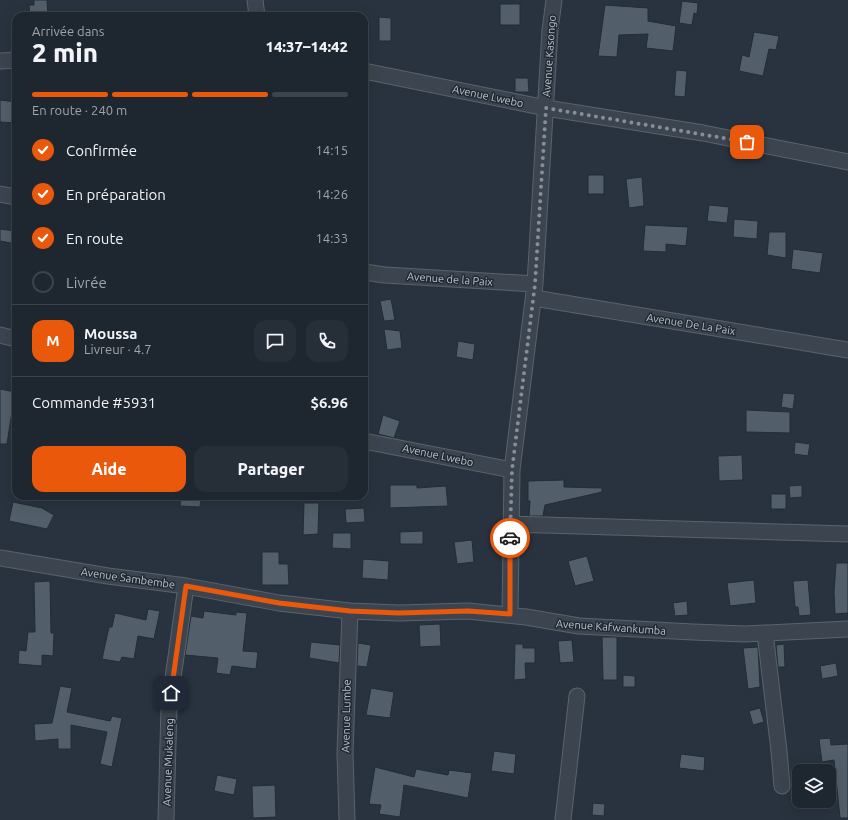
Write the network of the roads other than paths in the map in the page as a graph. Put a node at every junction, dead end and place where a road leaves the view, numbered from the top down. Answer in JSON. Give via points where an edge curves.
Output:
{"nodes":[{"id":1,"x":256,"y":0,"type":"edge"},
{"id":2,"x":554,"y":0,"type":"edge"},
{"id":3,"x":257,"y":12,"type":"edge"},
{"id":4,"x":12,"y":60,"type":"edge"},
{"id":5,"x":0,"y":61,"type":"edge"},
{"id":6,"x":368,"y":72,"type":"edge"},
{"id":7,"x":546,"y":108,"type":"junction"},
{"id":8,"x":848,"y":162,"type":"edge"},
{"id":9,"x":0,"y":194,"type":"edge"},
{"id":10,"x":12,"y":196,"type":"edge"},
{"id":11,"x":368,"y":273,"type":"edge"},
{"id":12,"x":534,"y":291,"type":"junction"},
{"id":13,"x":0,"y":335,"type":"edge"},
{"id":14,"x":12,"y":338,"type":"edge"},
{"id":15,"x":848,"y":350,"type":"edge"},
{"id":16,"x":368,"y":442,"type":"edge"},
{"id":17,"x":512,"y":470,"type":"junction"},
{"id":18,"x":510,"y":524,"type":"junction"},
{"id":19,"x":848,"y":534,"type":"edge"},
{"id":20,"x":0,"y":558,"type":"edge"},
{"id":21,"x":186,"y":586,"type":"junction"},
{"id":22,"x":350,"y":611,"type":"junction"},
{"id":23,"x":510,"y":614,"type":"junction"},
{"id":24,"x":848,"y":629,"type":"edge"},
{"id":25,"x":765,"y":633,"type":"junction"},
{"id":26,"x":577,"y":696,"type":"dead end"},
{"id":27,"x":782,"y":786,"type":"dead end"},
{"id":28,"x":166,"y":820,"type":"edge"},
{"id":29,"x":347,"y":820,"type":"edge"},
{"id":30,"x":563,"y":820,"type":"edge"}],
"edges":[{"from":1,"to":3,"type":"street"},
{"from":2,"to":7,"type":"street","name":"Avenue Kasongo"},
{"from":4,"to":5,"type":"street"},
{"from":6,"to":7,"type":"street","name":"Avenue Lwebo"},
{"from":7,"to":8,"type":"street","name":"Avenue Lwebo","via":[[703,133]]},
{"from":7,"to":12,"type":"street","name":"Avenue Kasongo"},
{"from":9,"to":10,"type":"street"},
{"from":11,"to":12,"type":"street","name":"Avenue de la Paix"},
{"from":12,"to":15,"type":"street","name":"Avenue De La Paix"},
{"from":12,"to":17,"type":"street","name":"Avenue Kasongo"},
{"from":13,"to":14,"type":"street"},
{"from":16,"to":17,"type":"street","name":"Avenue Lwebo"},
{"from":17,"to":18,"type":"street","name":"Avenue Kasongo"},
{"from":18,"to":19,"type":"street"},
{"from":18,"to":23,"type":"street","name":"Avenue Kasongo"},
{"from":20,"to":21,"type":"street","name":"Avenue Sambembe"},
{"from":21,"to":22,"type":"street","name":"Avenue Sambembe","via":[[279,603]]},
{"from":21,"to":28,"type":"street","name":"Avenue Mukaleng","via":[[169,706]]},
{"from":22,"to":23,"type":"street","name":"Avenue Kafwankumba","via":[[468,611]]},
{"from":22,"to":29,"type":"street","name":"Avenue Lumbe","via":[[344,753]]},
{"from":23,"to":25,"type":"street","name":"Avenue Kafwankumba","via":[[579,626]]},
{"from":24,"to":25,"type":"street","name":"Avenue Kafwankumba"},
{"from":25,"to":27,"type":"street"},
{"from":26,"to":30,"type":"street"}]}
